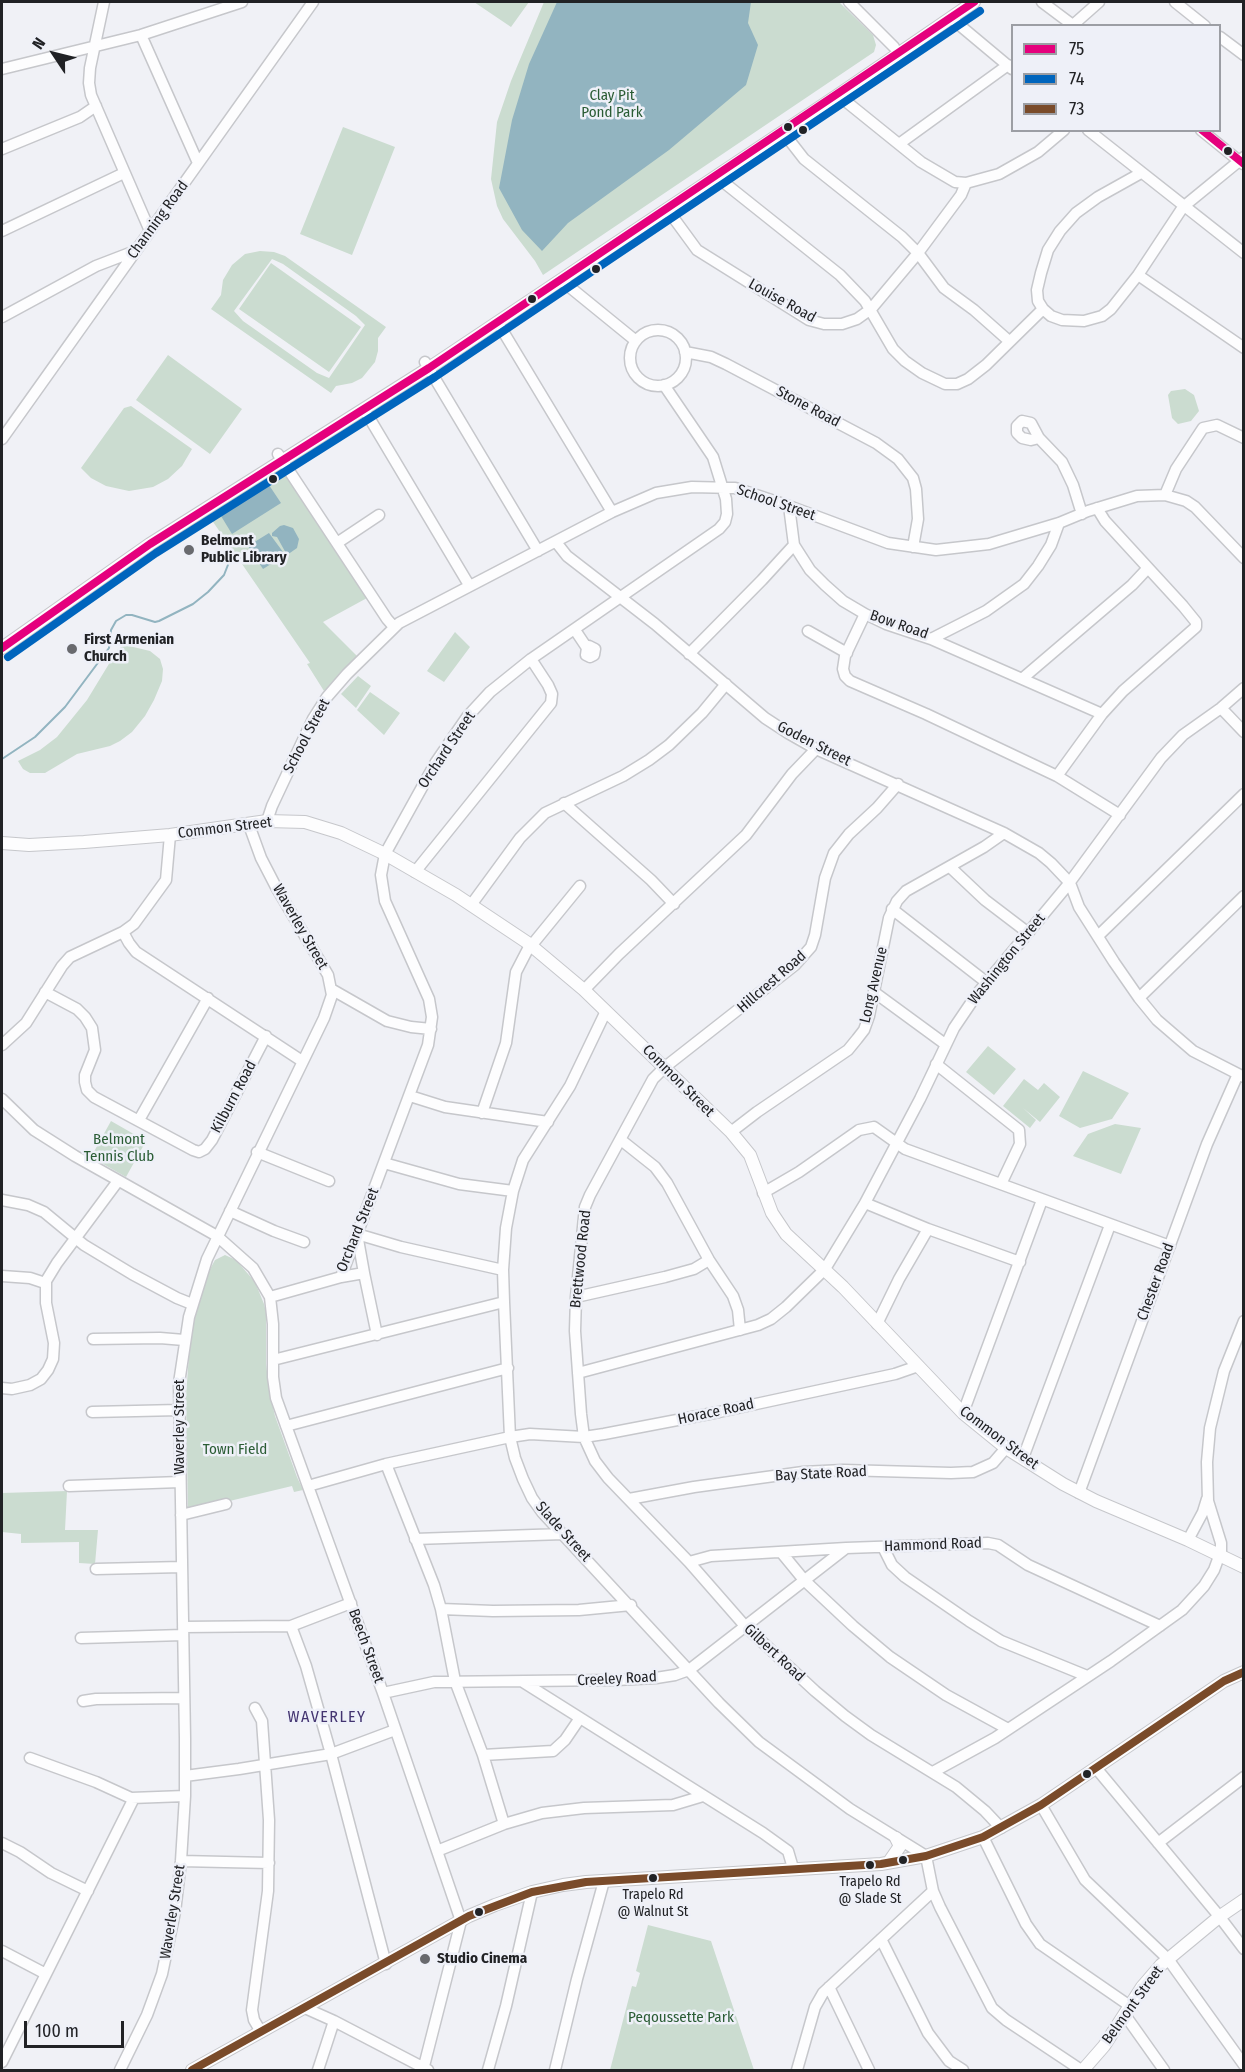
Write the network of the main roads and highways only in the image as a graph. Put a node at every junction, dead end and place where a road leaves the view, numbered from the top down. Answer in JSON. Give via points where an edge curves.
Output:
{"nodes":[{"id":1,"x":969,"y":2,"type":"edge"},
{"id":2,"x":665,"y":206,"type":"junction"},
{"id":3,"x":427,"y":365,"type":"junction"},
{"id":4,"x":280,"y":457,"type":"junction"},
{"id":5,"x":2,"y":638,"type":"edge"},
{"id":6,"x":2,"y":648,"type":"edge"},
{"id":7,"x":2,"y":843,"type":"edge"},
{"id":8,"x":1244,"y":1567,"type":"edge"},
{"id":9,"x":1244,"y":1664,"type":"edge"},
{"id":10,"x":1244,"y":1672,"type":"edge"},
{"id":11,"x":1224,"y":1681,"type":"junction"},
{"id":12,"x":896,"y":1838,"type":"road end"},
{"id":13,"x":889,"y":1862,"type":"junction"},
{"id":14,"x":1244,"y":1900,"type":"edge"},
{"id":15,"x":197,"y":2069,"type":"edge"},
{"id":16,"x":1082,"y":2070,"type":"edge"}],
"edges":[{"from":1,"to":2,"type":"main road"},
{"from":2,"to":3,"type":"main road"},
{"from":2,"to":3,"type":"main road","via":[[498,323]]},
{"from":3,"to":4,"type":"main road"},
{"from":3,"to":4,"type":"main road","via":[[364,409]]},
{"from":4,"to":5,"type":"main road","via":[[166,524]]},
{"from":4,"to":6,"type":"main road"},
{"from":7,"to":8,"type":"main road","name":"Common Street","via":[[84,843],[267,821],[305,822],[341,832],[471,904],[531,945],[584,990],[731,1132],[750,1155],[763,1193],[786,1234],[825,1269],[963,1413],[1006,1448],[1079,1492]]},
{"from":9,"to":11,"type":"main road"},
{"from":10,"to":11,"type":"main road"},
{"from":11,"to":13,"type":"main road","via":[[1041,1805],[1000,1828],[926,1856]]},
{"from":12,"to":13,"type":"main road","via":[[899,1848]]},
{"from":13,"to":15,"type":"main road","via":[[604,1881],[532,1892],[461,1921]]},
{"from":14,"to":16,"type":"main road","name":"Belmont Street","via":[[1151,1976],[1104,2046]]}]}
